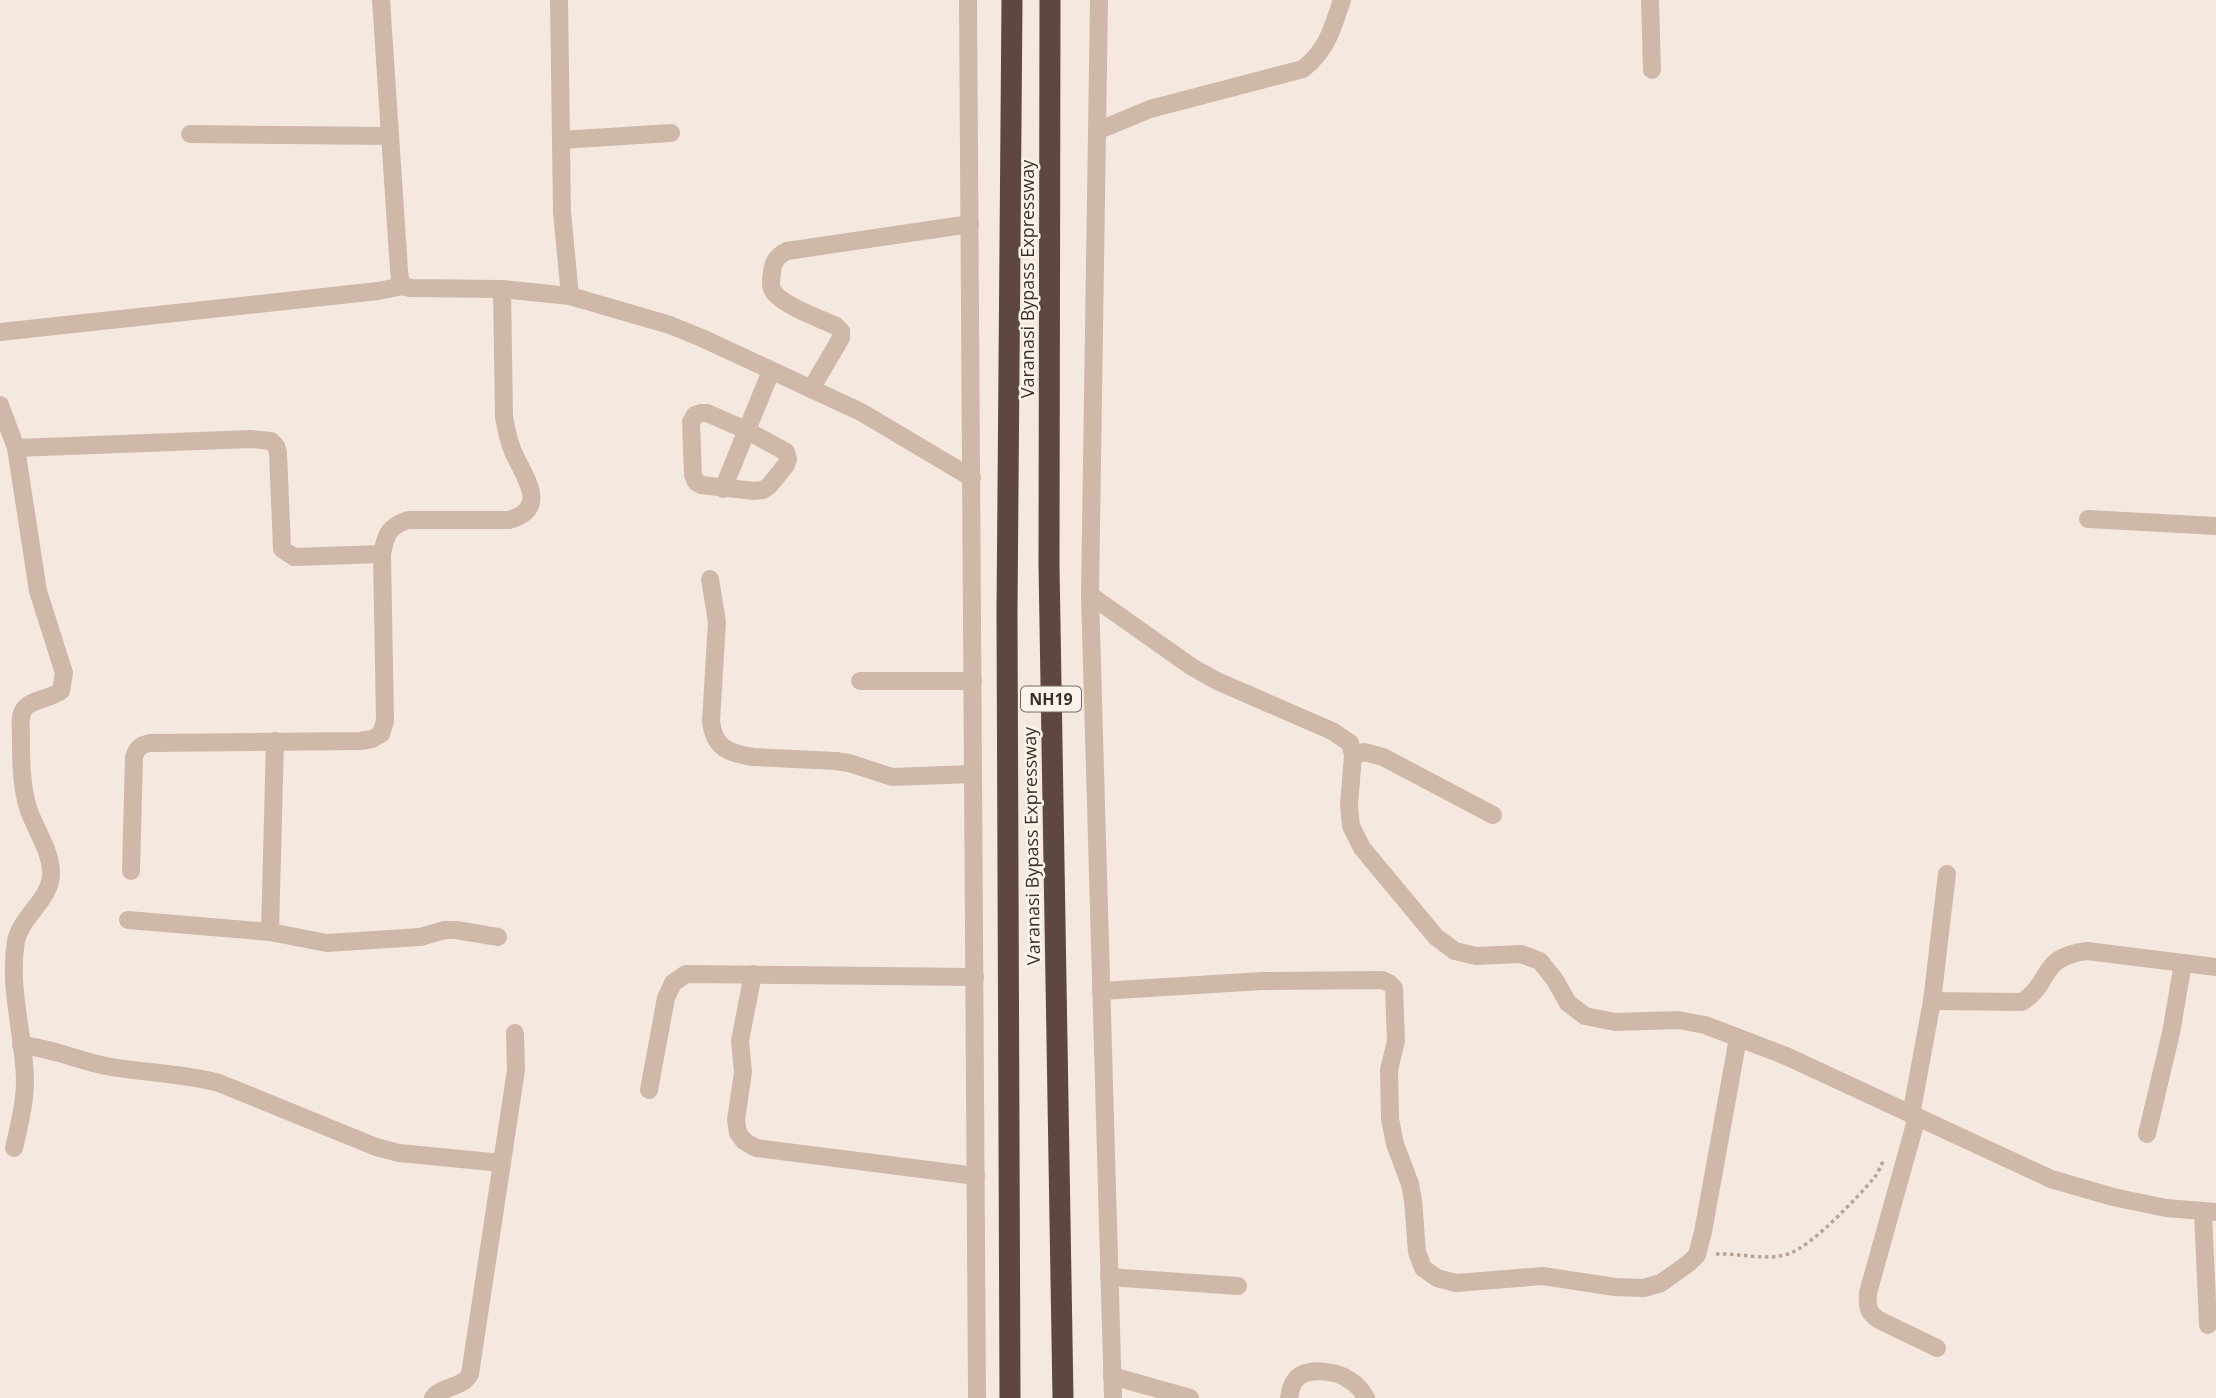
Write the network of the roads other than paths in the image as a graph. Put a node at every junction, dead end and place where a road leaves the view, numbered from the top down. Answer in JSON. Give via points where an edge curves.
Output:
{"nodes":[{"id":1,"x":381,"y":0,"type":"edge"},
{"id":2,"x":559,"y":0,"type":"edge"},
{"id":3,"x":968,"y":0,"type":"edge"},
{"id":4,"x":1012,"y":0,"type":"edge"},
{"id":5,"x":1050,"y":0,"type":"edge"},
{"id":6,"x":1099,"y":0,"type":"edge"},
{"id":7,"x":1342,"y":0,"type":"edge"},
{"id":8,"x":1650,"y":0,"type":"edge"},
{"id":9,"x":1652,"y":70,"type":"dead end"},
{"id":10,"x":1097,"y":131,"type":"junction"},
{"id":11,"x":671,"y":133,"type":"dead end"},
{"id":12,"x":190,"y":134,"type":"dead end"},
{"id":13,"x":390,"y":136,"type":"junction"},
{"id":14,"x":561,"y":140,"type":"junction"},
{"id":15,"x":970,"y":224,"type":"junction"},
{"id":16,"x":403,"y":286,"type":"junction"},
{"id":17,"x":502,"y":289,"type":"junction"},
{"id":18,"x":570,"y":296,"type":"junction"},
{"id":19,"x":0,"y":332,"type":"edge"},
{"id":20,"x":771,"y":370,"type":"junction"},
{"id":21,"x":811,"y":389,"type":"junction"},
{"id":22,"x":0,"y":405,"type":"edge"},
{"id":23,"x":746,"y":430,"type":"junction"},
{"id":24,"x":16,"y":448,"type":"junction"},
{"id":25,"x":972,"y":478,"type":"junction"},
{"id":26,"x":723,"y":489,"type":"junction"},
{"id":27,"x":2088,"y":519,"type":"dead end"},
{"id":28,"x":2216,"y":526,"type":"edge"},
{"id":29,"x":382,"y":554,"type":"junction"},
{"id":30,"x":710,"y":579,"type":"dead end"},
{"id":31,"x":1090,"y":595,"type":"junction"},
{"id":32,"x":860,"y":681,"type":"dead end"},
{"id":33,"x":973,"y":681,"type":"junction"},
{"id":34,"x":275,"y":741,"type":"junction"},
{"id":35,"x":1353,"y":755,"type":"junction"},
{"id":36,"x":973,"y":774,"type":"junction"},
{"id":37,"x":1493,"y":815,"type":"dead end"},
{"id":38,"x":131,"y":871,"type":"dead end"},
{"id":39,"x":1947,"y":874,"type":"dead end"},
{"id":40,"x":128,"y":919,"type":"dead end"},
{"id":41,"x":270,"y":932,"type":"junction"},
{"id":42,"x":498,"y":937,"type":"dead end"},
{"id":43,"x":2183,"y":963,"type":"junction"},
{"id":44,"x":2216,"y":967,"type":"edge"},
{"id":45,"x":753,"y":974,"type":"junction"},
{"id":46,"x":975,"y":977,"type":"junction"},
{"id":47,"x":1101,"y":991,"type":"junction"},
{"id":48,"x":1932,"y":1002,"type":"junction"},
{"id":49,"x":515,"y":1032,"type":"dead end"},
{"id":50,"x":1738,"y":1038,"type":"junction"},
{"id":51,"x":21,"y":1045,"type":"junction"},
{"id":52,"x":649,"y":1090,"type":"dead end"},
{"id":53,"x":1914,"y":1116,"type":"junction"},
{"id":54,"x":2147,"y":1134,"type":"dead end"},
{"id":55,"x":14,"y":1148,"type":"dead end"},
{"id":56,"x":502,"y":1163,"type":"junction"},
{"id":57,"x":976,"y":1175,"type":"junction"},
{"id":58,"x":2210,"y":1212,"type":"edge"},
{"id":59,"x":1109,"y":1277,"type":"junction"},
{"id":60,"x":1238,"y":1286,"type":"dead end"},
{"id":61,"x":2208,"y":1325,"type":"dead end"},
{"id":62,"x":1937,"y":1348,"type":"dead end"},
{"id":63,"x":1112,"y":1376,"type":"junction"},
{"id":64,"x":433,"y":1398,"type":"edge"},
{"id":65,"x":977,"y":1398,"type":"edge"},
{"id":66,"x":1010,"y":1398,"type":"edge"},
{"id":67,"x":1063,"y":1398,"type":"edge"},
{"id":68,"x":1113,"y":1398,"type":"edge"},
{"id":69,"x":1190,"y":1398,"type":"edge"},
{"id":70,"x":1289,"y":1398,"type":"edge"},
{"id":71,"x":1366,"y":1398,"type":"edge"}],
"edges":[{"from":1,"to":13,"type":"street"},
{"from":2,"to":14,"type":"street"},
{"from":3,"to":15,"type":"street"},
{"from":4,"to":66,"type":"highway","name":"Varanasi Bypass Expressway","number":"NH19","via":[[1007,612]]},
{"from":5,"to":67,"type":"highway","name":"Varanasi Bypass Expressway","number":"NH19","via":[[1049,565]]},
{"from":6,"to":10,"type":"street"},
{"from":7,"to":10,"type":"street","via":[[1328,39],[1317,58],[1303,69],[1150,109]]},
{"from":8,"to":9,"type":"street"},
{"from":10,"to":31,"type":"street"},
{"from":11,"to":14,"type":"street"},
{"from":12,"to":13,"type":"street"},
{"from":13,"to":16,"type":"street"},
{"from":14,"to":18,"type":"street"},
{"from":15,"to":21,"type":"street","via":[[777,256],[772,267],[774,293],[841,331]]},
{"from":15,"to":25,"type":"street"},
{"from":16,"to":17,"type":"street"},
{"from":16,"to":19,"type":"street"},
{"from":17,"to":18,"type":"street"},
{"from":17,"to":29,"type":"street","via":[[504,417],[513,452],[532,491],[529,508],[509,520],[408,520],[395,525],[386,536]]},
{"from":18,"to":20,"type":"street","via":[[670,325]]},
{"from":20,"to":21,"type":"street"},
{"from":20,"to":23,"type":"street"},
{"from":21,"to":25,"type":"street","via":[[861,412]]},
{"from":22,"to":24,"type":"street"},
{"from":23,"to":26,"type":"street"},
{"from":23,"to":26,"type":"street","via":[[786,452],[786,465],[763,490]]},
{"from":23,"to":26,"type":"street","via":[[707,413],[695,415],[691,422],[696,482]]},
{"from":24,"to":29,"type":"street","via":[[271,441],[278,453],[282,549],[294,557]]},
{"from":24,"to":51,"type":"street","via":[[38,591],[64,673],[61,691],[27,706],[21,718],[24,792],[52,872],[16,942],[14,983]]},
{"from":25,"to":33,"type":"street"},
{"from":27,"to":28,"type":"street"},
{"from":29,"to":34,"type":"street","via":[[382,734],[360,741]]},
{"from":30,"to":36,"type":"street","via":[[717,622],[711,721],[716,741],[723,748],[753,757],[849,763],[892,777]]},
{"from":31,"to":35,"type":"street","via":[[1217,681],[1341,735],[1350,743]]},
{"from":31,"to":47,"type":"street"},
{"from":32,"to":33,"type":"street"},
{"from":33,"to":36,"type":"street"},
{"from":34,"to":38,"type":"street","via":[[141,745],[134,757]]},
{"from":34,"to":41,"type":"street"},
{"from":35,"to":37,"type":"street","via":[[1364,752],[1383,757]]},
{"from":35,"to":50,"type":"street","via":[[1349,805],[1362,848],[1436,936],[1455,951],[1476,957],[1521,954],[1540,961],[1569,1003],[1585,1016],[1615,1022],[1678,1020]]},
{"from":36,"to":46,"type":"street"},
{"from":39,"to":48,"type":"street"},
{"from":40,"to":41,"type":"street"},
{"from":41,"to":42,"type":"street","via":[[339,943],[420,937],[445,930]]},
{"from":43,"to":44,"type":"street"},
{"from":43,"to":48,"type":"street","via":[[2070,953],[2052,965],[2032,996],[2022,1002]]},
{"from":43,"to":54,"type":"street"},
{"from":45,"to":46,"type":"street"},
{"from":45,"to":52,"type":"street","via":[[686,974],[673,983],[666,998]]},
{"from":45,"to":57,"type":"street","via":[[740,1041],[743,1072],[736,1120],[744,1141],[756,1149]]},
{"from":46,"to":57,"type":"street"},
{"from":47,"to":50,"type":"street","via":[[1262,981],[1389,983],[1394,988],[1396,1041],[1388,1080],[1391,1130],[1413,1200],[1419,1261],[1447,1282],[1543,1276],[1644,1288],[1661,1283],[1689,1263],[1697,1255],[1703,1232]]},
{"from":47,"to":59,"type":"street"},
{"from":48,"to":53,"type":"street"},
{"from":49,"to":56,"type":"street","via":[[516,1070]]},
{"from":50,"to":53,"type":"street"},
{"from":51,"to":55,"type":"street","via":[[25,1080]]},
{"from":51,"to":56,"type":"street","via":[[102,1065],[219,1083],[399,1153]]},
{"from":53,"to":58,"type":"street","via":[[2051,1179],[2166,1208]]},
{"from":53,"to":62,"type":"street","via":[[1867,1306],[1879,1320]]},
{"from":56,"to":64,"type":"street","via":[[470,1374],[467,1381]]},
{"from":57,"to":65,"type":"street"},
{"from":58,"to":61,"type":"street"},
{"from":59,"to":60,"type":"street"},
{"from":59,"to":63,"type":"street"},
{"from":63,"to":68,"type":"street"},
{"from":63,"to":69,"type":"street"},
{"from":70,"to":71,"type":"street","via":[[1293,1382],[1300,1376],[1320,1372],[1350,1380]]}]}
